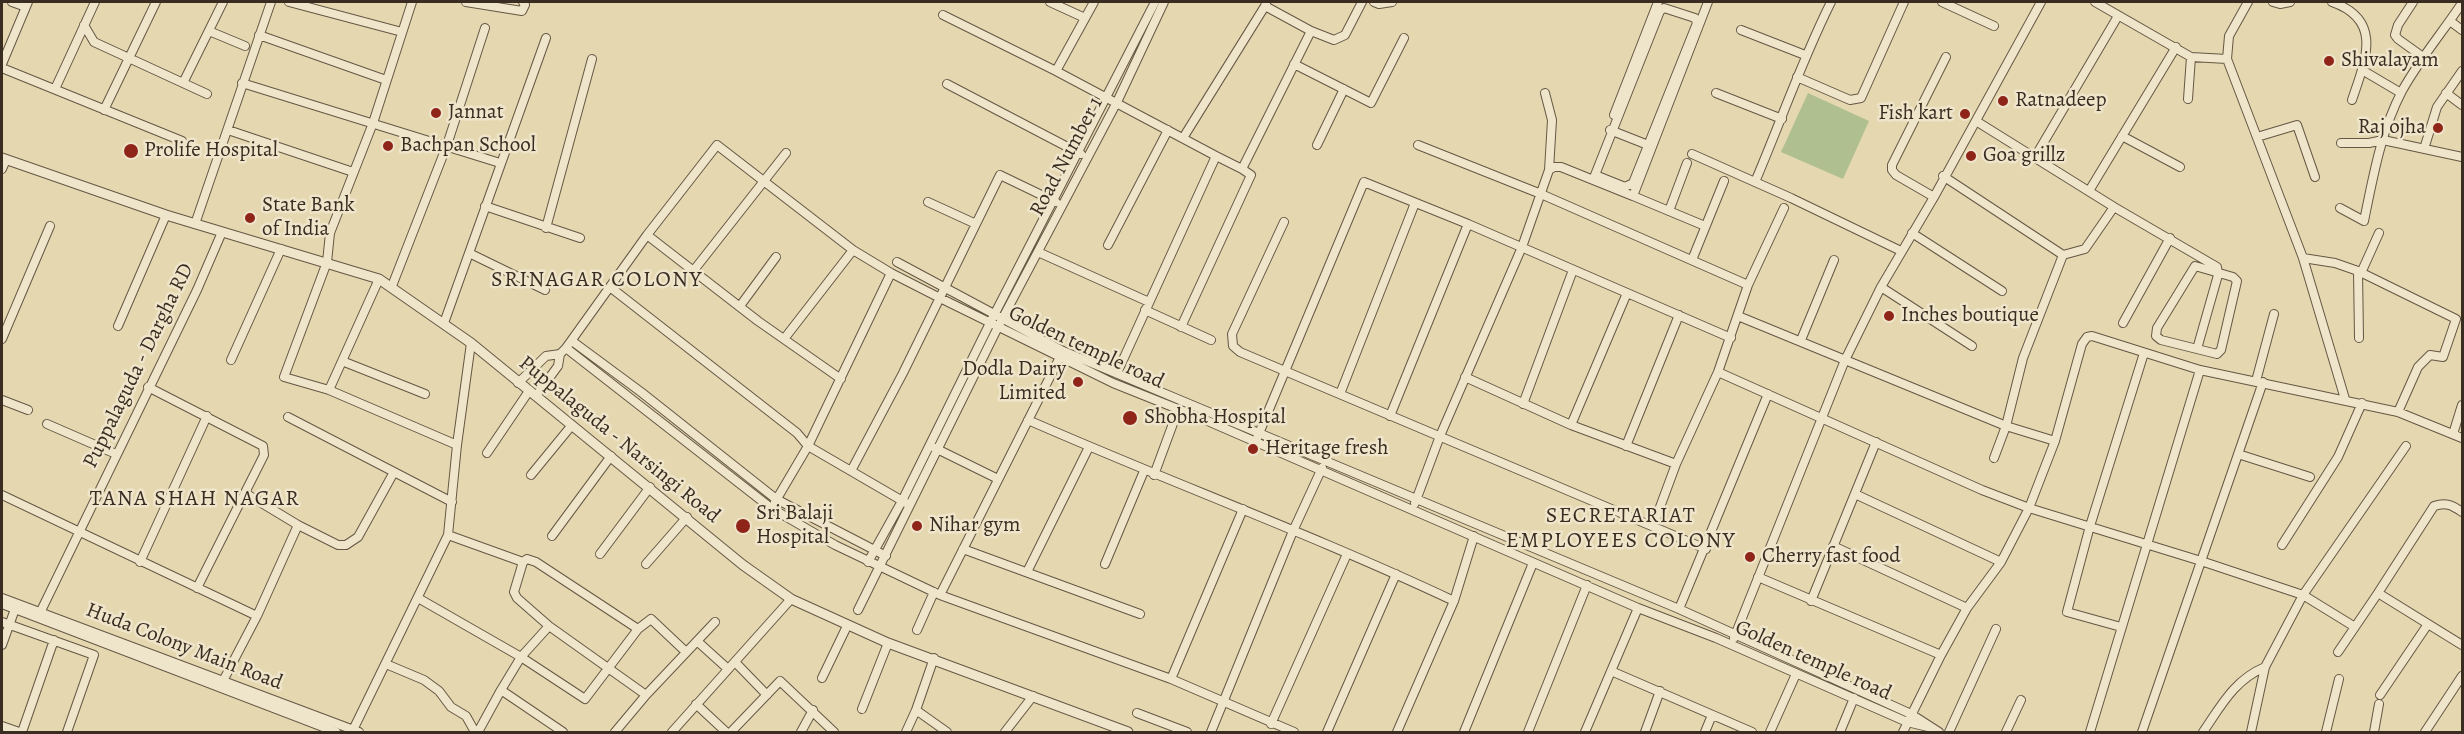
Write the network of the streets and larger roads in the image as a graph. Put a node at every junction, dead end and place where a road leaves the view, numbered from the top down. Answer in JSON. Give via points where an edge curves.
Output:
{"nodes":[{"id":1,"x":12,"y":2,"type":"edge"},
{"id":2,"x":95,"y":2,"type":"edge"},
{"id":3,"x":156,"y":2,"type":"edge"},
{"id":4,"x":223,"y":2,"type":"edge"},
{"id":5,"x":271,"y":2,"type":"edge"},
{"id":6,"x":289,"y":2,"type":"edge"},
{"id":7,"x":412,"y":2,"type":"edge"},
{"id":8,"x":466,"y":2,"type":"edge"},
{"id":9,"x":523,"y":2,"type":"edge"},
{"id":10,"x":1050,"y":2,"type":"edge"},
{"id":11,"x":1094,"y":2,"type":"edge"},
{"id":12,"x":1155,"y":2,"type":"edge"},
{"id":13,"x":1164,"y":2,"type":"edge"},
{"id":14,"x":1362,"y":2,"type":"edge"},
{"id":15,"x":1374,"y":2,"type":"edge"},
{"id":16,"x":1392,"y":2,"type":"edge"},
{"id":17,"x":1658,"y":2,"type":"edge"},
{"id":18,"x":1708,"y":2,"type":"edge"},
{"id":19,"x":1831,"y":2,"type":"edge"},
{"id":20,"x":1904,"y":2,"type":"edge"},
{"id":21,"x":1942,"y":2,"type":"edge"},
{"id":22,"x":2041,"y":2,"type":"edge"},
{"id":23,"x":2095,"y":2,"type":"edge"},
{"id":24,"x":2248,"y":2,"type":"edge"},
{"id":25,"x":2273,"y":2,"type":"edge"},
{"id":26,"x":2290,"y":2,"type":"edge"},
{"id":27,"x":2332,"y":2,"type":"edge"},
{"id":28,"x":2414,"y":2,"type":"edge"},
{"id":29,"x":2463,"y":3,"type":"edge"},
{"id":30,"x":27,"y":4,"type":"edge"},
{"id":31,"x":1266,"y":4,"type":"edge"},
{"id":32,"x":943,"y":15,"type":"dead end"},
{"id":33,"x":2118,"y":16,"type":"junction"},
{"id":34,"x":1085,"y":18,"type":"junction"},
{"id":35,"x":2450,"y":21,"type":"junction"},
{"id":36,"x":84,"y":25,"type":"junction"},
{"id":37,"x":1994,"y":26,"type":"dead end"},
{"id":38,"x":486,"y":28,"type":"dead end"},
{"id":39,"x":1741,"y":30,"type":"dead end"},
{"id":40,"x":2463,"y":30,"type":"edge"},
{"id":41,"x":209,"y":31,"type":"junction"},
{"id":42,"x":1311,"y":31,"type":"junction"},
{"id":43,"x":402,"y":32,"type":"junction"},
{"id":44,"x":260,"y":35,"type":"junction"},
{"id":45,"x":546,"y":38,"type":"dead end"},
{"id":46,"x":1404,"y":38,"type":"dead end"},
{"id":47,"x":245,"y":46,"type":"dead end"},
{"id":48,"x":2175,"y":48,"type":"junction"},
{"id":49,"x":1805,"y":55,"type":"junction"},
{"id":50,"x":1946,"y":57,"type":"dead end"},
{"id":51,"x":2191,"y":57,"type":"junction"},
{"id":52,"x":2423,"y":57,"type":"junction"},
{"id":53,"x":592,"y":59,"type":"dead end"},
{"id":54,"x":2227,"y":59,"type":"junction"},
{"id":55,"x":129,"y":60,"type":"junction"},
{"id":56,"x":1294,"y":64,"type":"junction"},
{"id":57,"x":2,"y":66,"type":"edge"},
{"id":58,"x":2362,"y":70,"type":"junction"},
{"id":59,"x":1056,"y":71,"type":"junction"},
{"id":60,"x":2463,"y":71,"type":"edge"},
{"id":61,"x":1797,"y":77,"type":"junction"},
{"id":62,"x":386,"y":80,"type":"junction"},
{"id":63,"x":183,"y":83,"type":"junction"},
{"id":64,"x":242,"y":83,"type":"junction"},
{"id":65,"x":947,"y":84,"type":"dead end"},
{"id":66,"x":1628,"y":86,"type":"junction"},
{"id":67,"x":55,"y":89,"type":"junction"},
{"id":68,"x":1344,"y":89,"type":"junction"},
{"id":69,"x":1545,"y":93,"type":"dead end"},
{"id":70,"x":1716,"y":93,"type":"dead end"},
{"id":71,"x":2401,"y":93,"type":"junction"},
{"id":72,"x":2446,"y":93,"type":"junction"},
{"id":73,"x":207,"y":94,"type":"dead end"},
{"id":74,"x":1106,"y":96,"type":"junction"},
{"id":75,"x":2188,"y":99,"type":"dead end"},
{"id":76,"x":2352,"y":100,"type":"dead end"},
{"id":77,"x":1117,"y":102,"type":"junction"},
{"id":78,"x":2463,"y":105,"type":"edge"},
{"id":79,"x":104,"y":110,"type":"junction"},
{"id":80,"x":1782,"y":119,"type":"junction"},
{"id":81,"x":1976,"y":121,"type":"junction"},
{"id":82,"x":373,"y":123,"type":"junction"},
{"id":83,"x":228,"y":130,"type":"junction"},
{"id":84,"x":1168,"y":130,"type":"junction"},
{"id":85,"x":1610,"y":130,"type":"junction"},
{"id":86,"x":2122,"y":136,"type":"junction"},
{"id":87,"x":2257,"y":137,"type":"junction"},
{"id":88,"x":1183,"y":138,"type":"junction"},
{"id":89,"x":2383,"y":140,"type":"junction"},
{"id":90,"x":182,"y":141,"type":"dead end"},
{"id":91,"x":1419,"y":144,"type":"dead end"},
{"id":92,"x":2341,"y":144,"type":"dead end"},
{"id":93,"x":447,"y":145,"type":"junction"},
{"id":94,"x":1317,"y":145,"type":"dead end"},
{"id":95,"x":1648,"y":145,"type":"junction"},
{"id":96,"x":2424,"y":148,"type":"junction"},
{"id":97,"x":786,"y":153,"type":"dead end"},
{"id":98,"x":1078,"y":153,"type":"junction"},
{"id":99,"x":1692,"y":154,"type":"dead end"},
{"id":100,"x":1216,"y":156,"type":"junction"},
{"id":101,"x":2035,"y":157,"type":"junction"},
{"id":102,"x":2463,"y":157,"type":"edge"},
{"id":103,"x":1087,"y":158,"type":"junction"},
{"id":104,"x":4,"y":159,"type":"edge"},
{"id":105,"x":501,"y":163,"type":"junction"},
{"id":106,"x":1687,"y":163,"type":"dead end"},
{"id":107,"x":2180,"y":167,"type":"dead end"},
{"id":108,"x":2,"y":169,"type":"edge"},
{"id":109,"x":1242,"y":169,"type":"junction"},
{"id":110,"x":1550,"y":170,"type":"junction"},
{"id":111,"x":353,"y":172,"type":"junction"},
{"id":112,"x":1592,"y":175,"type":"junction"},
{"id":113,"x":1943,"y":176,"type":"junction"},
{"id":114,"x":2315,"y":177,"type":"dead end"},
{"id":115,"x":764,"y":181,"type":"junction"},
{"id":116,"x":1724,"y":181,"type":"dead end"},
{"id":117,"x":1755,"y":182,"type":"junction"},
{"id":118,"x":2089,"y":191,"type":"junction"},
{"id":119,"x":1540,"y":194,"type":"junction"},
{"id":120,"x":1633,"y":196,"type":"junction"},
{"id":121,"x":1934,"y":197,"type":"junction"},
{"id":122,"x":1053,"y":201,"type":"junction"},
{"id":123,"x":928,"y":202,"type":"dead end"},
{"id":124,"x":1415,"y":203,"type":"junction"},
{"id":125,"x":1062,"y":205,"type":"junction"},
{"id":126,"x":485,"y":206,"type":"junction"},
{"id":127,"x":2114,"y":207,"type":"junction"},
{"id":128,"x":1784,"y":208,"type":"dead end"},
{"id":129,"x":2340,"y":208,"type":"dead end"},
{"id":130,"x":1669,"y":211,"type":"junction"},
{"id":131,"x":166,"y":215,"type":"junction"},
{"id":132,"x":1284,"y":222,"type":"dead end"},
{"id":133,"x":195,"y":224,"type":"junction"},
{"id":134,"x":976,"y":224,"type":"junction"},
{"id":135,"x":1468,"y":224,"type":"junction"},
{"id":136,"x":50,"y":226,"type":"dead end"},
{"id":137,"x":1705,"y":226,"type":"junction"},
{"id":138,"x":546,"y":228,"type":"junction"},
{"id":139,"x":222,"y":232,"type":"junction"},
{"id":140,"x":1912,"y":233,"type":"junction"},
{"id":141,"x":2379,"y":233,"type":"dead end"},
{"id":142,"x":647,"y":235,"type":"junction"},
{"id":143,"x":580,"y":238,"type":"dead end"},
{"id":144,"x":2170,"y":238,"type":"junction"},
{"id":145,"x":1108,"y":245,"type":"dead end"},
{"id":146,"x":1522,"y":247,"type":"junction"},
{"id":147,"x":281,"y":249,"type":"junction"},
{"id":148,"x":853,"y":250,"type":"junction"},
{"id":149,"x":1901,"y":251,"type":"junction"},
{"id":150,"x":1038,"y":252,"type":"junction"},
{"id":151,"x":469,"y":253,"type":"junction"},
{"id":152,"x":2063,"y":255,"type":"junction"},
{"id":153,"x":776,"y":257,"type":"dead end"},
{"id":154,"x":2303,"y":258,"type":"junction"},
{"id":155,"x":1692,"y":260,"type":"junction"},
{"id":156,"x":1834,"y":260,"type":"dead end"},
{"id":157,"x":327,"y":262,"type":"junction"},
{"id":158,"x":897,"y":262,"type":"dead end"},
{"id":159,"x":694,"y":270,"type":"junction"},
{"id":160,"x":1573,"y":270,"type":"junction"},
{"id":161,"x":2359,"y":272,"type":"junction"},
{"id":162,"x":891,"y":273,"type":"junction"},
{"id":163,"x":2219,"y":273,"type":"junction"},
{"id":164,"x":380,"y":279,"type":"junction"},
{"id":165,"x":1748,"y":285,"type":"junction"},
{"id":166,"x":392,"y":286,"type":"junction"},
{"id":167,"x":610,"y":287,"type":"junction"},
{"id":168,"x":945,"y":287,"type":"junction"},
{"id":169,"x":1881,"y":287,"type":"junction"},
{"id":170,"x":545,"y":290,"type":"dead end"},
{"id":171,"x":2002,"y":291,"type":"dead end"},
{"id":172,"x":1626,"y":293,"type":"junction"},
{"id":173,"x":940,"y":298,"type":"junction"},
{"id":174,"x":1149,"y":302,"type":"junction"},
{"id":175,"x":740,"y":306,"type":"junction"},
{"id":176,"x":1145,"y":310,"type":"junction"},
{"id":177,"x":995,"y":314,"type":"junction"},
{"id":178,"x":2274,"y":314,"type":"dead end"},
{"id":179,"x":1679,"y":315,"type":"junction"},
{"id":180,"x":1738,"y":316,"type":"junction"},
{"id":181,"x":1003,"y":318,"type":"junction"},
{"id":182,"x":444,"y":323,"type":"junction"},
{"id":183,"x":990,"y":323,"type":"junction"},
{"id":184,"x":2123,"y":323,"type":"dead end"},
{"id":185,"x":118,"y":326,"type":"dead end"},
{"id":186,"x":998,"y":327,"type":"junction"},
{"id":187,"x":1181,"y":327,"type":"junction"},
{"id":188,"x":1731,"y":338,"type":"junction"},
{"id":189,"x":2360,"y":338,"type":"dead end"},
{"id":190,"x":2,"y":339,"type":"edge"},
{"id":191,"x":784,"y":339,"type":"junction"},
{"id":192,"x":1211,"y":340,"type":"dead end"},
{"id":193,"x":1801,"y":340,"type":"junction"},
{"id":194,"x":471,"y":344,"type":"junction"},
{"id":195,"x":1972,"y":346,"type":"dead end"},
{"id":196,"x":566,"y":348,"type":"junction"},
{"id":197,"x":2197,"y":349,"type":"junction"},
{"id":198,"x":2144,"y":352,"type":"junction"},
{"id":199,"x":1062,"y":354,"type":"junction"},
{"id":200,"x":231,"y":360,"type":"dead end"},
{"id":201,"x":1845,"y":360,"type":"junction"},
{"id":202,"x":342,"y":361,"type":"junction"},
{"id":203,"x":2200,"y":370,"type":"junction"},
{"id":204,"x":1286,"y":371,"type":"junction"},
{"id":205,"x":1718,"y":372,"type":"junction"},
{"id":206,"x":1117,"y":374,"type":"junction"},
{"id":207,"x":1465,"y":377,"type":"junction"},
{"id":208,"x":841,"y":378,"type":"junction"},
{"id":209,"x":2259,"y":381,"type":"junction"},
{"id":210,"x":518,"y":383,"type":"junction"},
{"id":211,"x":148,"y":387,"type":"junction"},
{"id":212,"x":329,"y":390,"type":"junction"},
{"id":213,"x":532,"y":393,"type":"junction"},
{"id":214,"x":425,"y":394,"type":"dead end"},
{"id":215,"x":1340,"y":394,"type":"junction"},
{"id":216,"x":1768,"y":394,"type":"junction"},
{"id":217,"x":2345,"y":399,"type":"junction"},
{"id":218,"x":2,"y":400,"type":"edge"},
{"id":219,"x":2362,"y":403,"type":"junction"},
{"id":220,"x":1190,"y":404,"type":"junction"},
{"id":221,"x":1523,"y":404,"type":"junction"},
{"id":222,"x":2463,"y":405,"type":"edge"},
{"id":223,"x":28,"y":410,"type":"dead end"},
{"id":224,"x":1184,"y":412,"type":"junction"},
{"id":225,"x":2398,"y":412,"type":"junction"},
{"id":226,"x":1204,"y":414,"type":"junction"},
{"id":227,"x":207,"y":416,"type":"junction"},
{"id":228,"x":1390,"y":416,"type":"junction"},
{"id":229,"x":288,"y":417,"type":"dead end"},
{"id":230,"x":1823,"y":418,"type":"junction"},
{"id":231,"x":1028,"y":420,"type":"junction"},
{"id":232,"x":47,"y":424,"type":"dead end"},
{"id":233,"x":572,"y":424,"type":"junction"},
{"id":234,"x":1571,"y":424,"type":"junction"},
{"id":235,"x":2006,"y":426,"type":"junction"},
{"id":236,"x":1260,"y":432,"type":"junction"},
{"id":237,"x":2453,"y":434,"type":"junction"},
{"id":238,"x":1440,"y":436,"type":"junction"},
{"id":239,"x":2463,"y":438,"type":"edge"},
{"id":240,"x":2055,"y":441,"type":"junction"},
{"id":241,"x":1255,"y":442,"type":"junction"},
{"id":242,"x":1876,"y":442,"type":"junction"},
{"id":243,"x":457,"y":445,"type":"junction"},
{"id":244,"x":930,"y":445,"type":"junction"},
{"id":245,"x":1626,"y":446,"type":"junction"},
{"id":246,"x":2406,"y":446,"type":"dead end"},
{"id":247,"x":808,"y":447,"type":"junction"},
{"id":248,"x":1089,"y":447,"type":"junction"},
{"id":249,"x":939,"y":450,"type":"junction"},
{"id":250,"x":487,"y":453,"type":"dead end"},
{"id":251,"x":116,"y":454,"type":"junction"},
{"id":252,"x":2238,"y":454,"type":"junction"},
{"id":253,"x":611,"y":456,"type":"junction"},
{"id":254,"x":1994,"y":458,"type":"dead end"},
{"id":255,"x":1325,"y":460,"type":"junction"},
{"id":256,"x":1677,"y":464,"type":"junction"},
{"id":257,"x":850,"y":471,"type":"junction"},
{"id":258,"x":1144,"y":471,"type":"junction"},
{"id":259,"x":1320,"y":471,"type":"junction"},
{"id":260,"x":394,"y":472,"type":"junction"},
{"id":261,"x":531,"y":474,"type":"dead end"},
{"id":262,"x":1154,"y":475,"type":"junction"},
{"id":263,"x":2310,"y":477,"type":"dead end"},
{"id":264,"x":998,"y":479,"type":"junction"},
{"id":265,"x":650,"y":487,"type":"junction"},
{"id":266,"x":245,"y":493,"type":"junction"},
{"id":267,"x":1855,"y":494,"type":"junction"},
{"id":268,"x":2,"y":495,"type":"edge"},
{"id":269,"x":776,"y":499,"type":"junction"},
{"id":270,"x":1417,"y":499,"type":"junction"},
{"id":271,"x":902,"y":501,"type":"junction"},
{"id":272,"x":452,"y":502,"type":"junction"},
{"id":273,"x":911,"y":507,"type":"junction"},
{"id":274,"x":771,"y":508,"type":"junction"},
{"id":275,"x":2029,"y":508,"type":"junction"},
{"id":276,"x":1412,"y":509,"type":"junction"},
{"id":277,"x":1243,"y":510,"type":"junction"},
{"id":278,"x":2463,"y":512,"type":"edge"},
{"id":279,"x":687,"y":518,"type":"junction"},
{"id":280,"x":298,"y":525,"type":"junction"},
{"id":281,"x":1653,"y":526,"type":"junction"},
{"id":282,"x":2090,"y":526,"type":"junction"},
{"id":283,"x":79,"y":530,"type":"junction"},
{"id":284,"x":1293,"y":531,"type":"junction"},
{"id":285,"x":448,"y":535,"type":"junction"},
{"id":286,"x":552,"y":536,"type":"dead end"},
{"id":287,"x":1474,"y":536,"type":"junction"},
{"id":288,"x":2147,"y":544,"type":"junction"},
{"id":289,"x":2282,"y":545,"type":"dead end"},
{"id":290,"x":1833,"y":546,"type":"junction"},
{"id":291,"x":963,"y":549,"type":"junction"},
{"id":292,"x":1706,"y":549,"type":"junction"},
{"id":293,"x":874,"y":551,"type":"junction"},
{"id":294,"x":600,"y":554,"type":"dead end"},
{"id":295,"x":1347,"y":554,"type":"junction"},
{"id":296,"x":886,"y":556,"type":"junction"},
{"id":297,"x":2201,"y":561,"type":"junction"},
{"id":298,"x":140,"y":562,"type":"junction"},
{"id":299,"x":523,"y":562,"type":"junction"},
{"id":300,"x":868,"y":562,"type":"junction"},
{"id":301,"x":1533,"y":562,"type":"junction"},
{"id":302,"x":2001,"y":562,"type":"junction"},
{"id":303,"x":646,"y":564,"type":"dead end"},
{"id":304,"x":1105,"y":564,"type":"dead end"},
{"id":305,"x":880,"y":567,"type":"junction"},
{"id":306,"x":1027,"y":572,"type":"junction"},
{"id":307,"x":1396,"y":574,"type":"junction"},
{"id":308,"x":1758,"y":577,"type":"junction"},
{"id":309,"x":1587,"y":585,"type":"junction"},
{"id":310,"x":197,"y":588,"type":"junction"},
{"id":311,"x":937,"y":593,"type":"junction"},
{"id":312,"x":2378,"y":593,"type":"junction"},
{"id":313,"x":2303,"y":595,"type":"junction"},
{"id":314,"x":2,"y":598,"type":"edge"},
{"id":315,"x":418,"y":598,"type":"junction"},
{"id":316,"x":791,"y":599,"type":"junction"},
{"id":317,"x":1454,"y":601,"type":"junction"},
{"id":318,"x":1810,"y":601,"type":"junction"},
{"id":319,"x":2,"y":604,"type":"edge"},
{"id":320,"x":1638,"y":608,"type":"junction"},
{"id":321,"x":1967,"y":608,"type":"junction"},
{"id":322,"x":15,"y":609,"type":"junction"},
{"id":323,"x":1679,"y":609,"type":"junction"},
{"id":324,"x":858,"y":610,"type":"dead end"},
{"id":325,"x":38,"y":614,"type":"junction"},
{"id":326,"x":1140,"y":614,"type":"dead end"},
{"id":327,"x":257,"y":616,"type":"junction"},
{"id":328,"x":715,"y":622,"type":"dead end"},
{"id":329,"x":5,"y":624,"type":"edge"},
{"id":330,"x":2428,"y":624,"type":"junction"},
{"id":331,"x":549,"y":626,"type":"junction"},
{"id":332,"x":847,"y":626,"type":"junction"},
{"id":333,"x":2121,"y":627,"type":"junction"},
{"id":334,"x":2355,"y":627,"type":"junction"},
{"id":335,"x":638,"y":629,"type":"junction"},
{"id":336,"x":1996,"y":629,"type":"dead end"},
{"id":337,"x":917,"y":630,"type":"dead end"},
{"id":338,"x":1734,"y":635,"type":"junction"},
{"id":339,"x":54,"y":640,"type":"junction"},
{"id":340,"x":697,"y":641,"type":"junction"},
{"id":341,"x":888,"y":643,"type":"junction"},
{"id":342,"x":2,"y":645,"type":"edge"},
{"id":343,"x":1732,"y":645,"type":"junction"},
{"id":344,"x":2463,"y":645,"type":"edge"},
{"id":345,"x":2338,"y":651,"type":"dead end"},
{"id":346,"x":686,"y":652,"type":"junction"},
{"id":347,"x":1941,"y":655,"type":"junction"},
{"id":348,"x":521,"y":657,"type":"junction"},
{"id":349,"x":934,"y":658,"type":"junction"},
{"id":350,"x":735,"y":662,"type":"junction"},
{"id":351,"x":386,"y":664,"type":"junction"},
{"id":352,"x":2265,"y":667,"type":"junction"},
{"id":353,"x":609,"y":669,"type":"junction"},
{"id":354,"x":728,"y":669,"type":"junction"},
{"id":355,"x":1611,"y":671,"type":"junction"},
{"id":356,"x":1796,"y":674,"type":"junction"},
{"id":357,"x":2463,"y":676,"type":"edge"},
{"id":358,"x":822,"y":678,"type":"dead end"},
{"id":359,"x":1171,"y":679,"type":"junction"},
{"id":360,"x":2339,"y":679,"type":"dead end"},
{"id":361,"x":223,"y":681,"type":"junction"},
{"id":362,"x":501,"y":690,"type":"junction"},
{"id":363,"x":1660,"y":691,"type":"junction"},
{"id":364,"x":646,"y":695,"type":"junction"},
{"id":365,"x":767,"y":695,"type":"junction"},
{"id":366,"x":2380,"y":695,"type":"dead end"},
{"id":367,"x":1033,"y":696,"type":"junction"},
{"id":368,"x":1854,"y":698,"type":"junction"},
{"id":369,"x":2021,"y":700,"type":"dead end"},
{"id":370,"x":1223,"y":701,"type":"junction"},
{"id":371,"x":696,"y":704,"type":"junction"},
{"id":372,"x":2379,"y":704,"type":"dead end"},
{"id":373,"x":813,"y":710,"type":"junction"},
{"id":374,"x":862,"y":710,"type":"dead end"},
{"id":375,"x":916,"y":710,"type":"junction"},
{"id":376,"x":1137,"y":713,"type":"dead end"},
{"id":377,"x":1712,"y":714,"type":"junction"},
{"id":378,"x":1909,"y":718,"type":"junction"},
{"id":379,"x":1271,"y":724,"type":"junction"},
{"id":380,"x":2,"y":729,"type":"edge"},
{"id":381,"x":675,"y":731,"type":"edge"},
{"id":382,"x":21,"y":732,"type":"edge"},
{"id":383,"x":67,"y":732,"type":"edge"},
{"id":384,"x":336,"y":732,"type":"edge"},
{"id":385,"x":355,"y":732,"type":"edge"},
{"id":386,"x":477,"y":732,"type":"edge"},
{"id":387,"x":563,"y":732,"type":"edge"},
{"id":388,"x":615,"y":732,"type":"edge"},
{"id":389,"x":726,"y":732,"type":"edge"},
{"id":390,"x":731,"y":732,"type":"edge"},
{"id":391,"x":801,"y":732,"type":"edge"},
{"id":392,"x":834,"y":732,"type":"edge"},
{"id":393,"x":906,"y":732,"type":"edge"},
{"id":394,"x":947,"y":732,"type":"edge"},
{"id":395,"x":1005,"y":732,"type":"edge"},
{"id":396,"x":1128,"y":732,"type":"edge"},
{"id":397,"x":1186,"y":732,"type":"edge"},
{"id":398,"x":1211,"y":732,"type":"edge"},
{"id":399,"x":1294,"y":732,"type":"edge"},
{"id":400,"x":1327,"y":732,"type":"edge"},
{"id":401,"x":1397,"y":732,"type":"edge"},
{"id":402,"x":1464,"y":732,"type":"edge"},
{"id":403,"x":1528,"y":732,"type":"edge"},
{"id":404,"x":1586,"y":732,"type":"edge"},
{"id":405,"x":1645,"y":732,"type":"edge"},
{"id":406,"x":1705,"y":732,"type":"edge"},
{"id":407,"x":1752,"y":732,"type":"edge"},
{"id":408,"x":1770,"y":732,"type":"edge"},
{"id":409,"x":1839,"y":732,"type":"edge"},
{"id":410,"x":1903,"y":732,"type":"edge"},
{"id":411,"x":1939,"y":732,"type":"edge"},
{"id":412,"x":1949,"y":732,"type":"edge"},
{"id":413,"x":2006,"y":732,"type":"edge"},
{"id":414,"x":2090,"y":732,"type":"edge"},
{"id":415,"x":2142,"y":732,"type":"edge"},
{"id":416,"x":2203,"y":732,"type":"edge"},
{"id":417,"x":2251,"y":732,"type":"edge"},
{"id":418,"x":2326,"y":732,"type":"edge"},
{"id":419,"x":2374,"y":732,"type":"edge"},
{"id":420,"x":2425,"y":732,"type":"edge"}],
"edges":[{"from":1,"to":30,"type":"street"},
{"from":2,"to":36,"type":"street"},
{"from":3,"to":55,"type":"street"},
{"from":4,"to":41,"type":"street"},
{"from":5,"to":44,"type":"street"},
{"from":6,"to":43,"type":"street"},
{"from":7,"to":43,"type":"street"},
{"from":8,"to":9,"type":"street","via":[[522,11]]},
{"from":10,"to":34,"type":"street"},
{"from":11,"to":34,"type":"street"},
{"from":12,"to":74,"type":"street","name":"Road Number 1"},
{"from":13,"to":77,"type":"street","name":"Road Number 1"},
{"from":14,"to":42,"type":"street","via":[[1341,39]]},
{"from":15,"to":16,"type":"street"},
{"from":17,"to":66,"type":"street"},
{"from":18,"to":120,"type":"street"},
{"from":19,"to":49,"type":"street"},
{"from":20,"to":61,"type":"street","via":[[1861,98],[1850,100]]},
{"from":21,"to":37,"type":"street"},
{"from":22,"to":81,"type":"street"},
{"from":23,"to":33,"type":"street"},
{"from":24,"to":54,"type":"street","via":[[2229,36]]},
{"from":25,"to":26,"type":"street"},
{"from":27,"to":58,"type":"street","via":[[2350,11],[2365,26]]},
{"from":28,"to":52,"type":"street","via":[[2395,35]]},
{"from":29,"to":35,"type":"street"},
{"from":30,"to":57,"type":"street"},
{"from":31,"to":42,"type":"street"},
{"from":31,"to":88,"type":"street"},
{"from":32,"to":59,"type":"street"},
{"from":33,"to":48,"type":"street"},
{"from":33,"to":101,"type":"street"},
{"from":34,"to":59,"type":"street"},
{"from":35,"to":40,"type":"street"},
{"from":35,"to":52,"type":"street"},
{"from":36,"to":55,"type":"street","via":[[94,42]]},
{"from":36,"to":67,"type":"street"},
{"from":38,"to":93,"type":"street"},
{"from":39,"to":49,"type":"street"},
{"from":41,"to":47,"type":"street"},
{"from":41,"to":63,"type":"street"},
{"from":42,"to":56,"type":"street"},
{"from":43,"to":62,"type":"street"},
{"from":44,"to":62,"type":"street"},
{"from":44,"to":64,"type":"street"},
{"from":45,"to":105,"type":"street"},
{"from":46,"to":68,"type":"street","via":[[1373,103]]},
{"from":48,"to":51,"type":"street"},
{"from":48,"to":86,"type":"street"},
{"from":49,"to":61,"type":"street"},
{"from":50,"to":121,"type":"street","via":[[1892,165],[1896,175]]},
{"from":51,"to":54,"type":"street"},
{"from":51,"to":75,"type":"street"},
{"from":52,"to":71,"type":"street"},
{"from":53,"to":138,"type":"street"},
{"from":54,"to":87,"type":"street"},
{"from":55,"to":63,"type":"street"},
{"from":55,"to":79,"type":"street"},
{"from":56,"to":68,"type":"street"},
{"from":56,"to":109,"type":"street"},
{"from":57,"to":67,"type":"street"},
{"from":58,"to":71,"type":"street"},
{"from":58,"to":76,"type":"street"},
{"from":59,"to":74,"type":"street"},
{"from":60,"to":72,"type":"street"},
{"from":61,"to":80,"type":"street"},
{"from":62,"to":82,"type":"street"},
{"from":63,"to":73,"type":"street"},
{"from":64,"to":82,"type":"street"},
{"from":64,"to":83,"type":"street"},
{"from":65,"to":98,"type":"street"},
{"from":66,"to":85,"type":"street"},
{"from":66,"to":95,"type":"street","via":[[1662,9],[1695,18],[1697,23]]},
{"from":67,"to":79,"type":"street"},
{"from":68,"to":94,"type":"street"},
{"from":69,"to":110,"type":"street","via":[[1552,120]]},
{"from":70,"to":80,"type":"street"},
{"from":71,"to":89,"type":"street"},
{"from":72,"to":78,"type":"street"},
{"from":72,"to":96,"type":"street"},
{"from":74,"to":77,"type":"street"},
{"from":74,"to":98,"type":"street","name":"Road Number 1"},
{"from":77,"to":84,"type":"street"},
{"from":77,"to":103,"type":"street","name":"Road Number 1"},
{"from":79,"to":90,"type":"street"},
{"from":80,"to":117,"type":"street"},
{"from":81,"to":101,"type":"street"},
{"from":81,"to":113,"type":"street"},
{"from":82,"to":93,"type":"street"},
{"from":82,"to":111,"type":"street"},
{"from":83,"to":111,"type":"street"},
{"from":83,"to":133,"type":"street"},
{"from":84,"to":88,"type":"street"},
{"from":84,"to":145,"type":"street"},
{"from":85,"to":95,"type":"street"},
{"from":85,"to":112,"type":"street"},
{"from":86,"to":107,"type":"street"},
{"from":86,"to":118,"type":"street"},
{"from":87,"to":114,"type":"street","via":[[2297,125]]},
{"from":87,"to":154,"type":"street"},
{"from":88,"to":100,"type":"street"},
{"from":89,"to":92,"type":"street"},
{"from":89,"to":96,"type":"street"},
{"from":89,"to":129,"type":"street","via":[[2364,221]]},
{"from":91,"to":119,"type":"street"},
{"from":93,"to":105,"type":"street"},
{"from":93,"to":166,"type":"street"},
{"from":95,"to":112,"type":"street","via":[[1631,185],[1625,187]]},
{"from":96,"to":102,"type":"street"},
{"from":97,"to":115,"type":"street"},
{"from":98,"to":103,"type":"street"},
{"from":98,"to":122,"type":"street","name":"Road Number 1"},
{"from":99,"to":117,"type":"street"},
{"from":100,"to":109,"type":"street"},
{"from":100,"to":174,"type":"street"},
{"from":101,"to":118,"type":"street"},
{"from":103,"to":125,"type":"street","name":"Road Number 1"},
{"from":104,"to":108,"type":"street"},
{"from":104,"to":131,"type":"street","name":"Puppalaguda - Narsingi Road"},
{"from":105,"to":126,"type":"street"},
{"from":106,"to":130,"type":"street"},
{"from":109,"to":187,"type":"street","via":[[1251,175]]},
{"from":110,"to":112,"type":"street","via":[[1561,167]]},
{"from":110,"to":119,"type":"street"},
{"from":111,"to":157,"type":"street","via":[[330,233]]},
{"from":112,"to":120,"type":"street"},
{"from":113,"to":121,"type":"street"},
{"from":113,"to":152,"type":"street"},
{"from":115,"to":142,"type":"street","name":"Golden temple road","via":[[717,146]]},
{"from":115,"to":148,"type":"street","name":"Golden temple road"},
{"from":115,"to":159,"type":"street"},
{"from":116,"to":137,"type":"street"},
{"from":117,"to":149,"type":"street"},
{"from":118,"to":127,"type":"street"},
{"from":119,"to":146,"type":"street"},
{"from":119,"to":155,"type":"street"},
{"from":120,"to":130,"type":"street"},
{"from":121,"to":140,"type":"street"},
{"from":122,"to":125,"type":"street"},
{"from":122,"to":134,"type":"street","via":[[1000,175]]},
{"from":122,"to":177,"type":"street","name":"Road Number 1"},
{"from":123,"to":134,"type":"street"},
{"from":124,"to":135,"type":"street"},
{"from":124,"to":204,"type":"street","via":[[1364,182]]},
{"from":124,"to":215,"type":"street"},
{"from":125,"to":150,"type":"street","name":"Road Number 1"},
{"from":126,"to":138,"type":"street"},
{"from":126,"to":151,"type":"street"},
{"from":127,"to":144,"type":"street"},
{"from":127,"to":152,"type":"street","via":[[2085,249]]},
{"from":128,"to":165,"type":"street"},
{"from":130,"to":137,"type":"street"},
{"from":131,"to":133,"type":"street","name":"Puppalaguda - Narsingi Road"},
{"from":131,"to":185,"type":"street"},
{"from":132,"to":204,"type":"street","via":[[1231,340],[1240,352]]},
{"from":133,"to":139,"type":"street","name":"Puppalaguda - Narsingi Road"},
{"from":134,"to":168,"type":"street"},
{"from":135,"to":146,"type":"street"},
{"from":135,"to":228,"type":"street"},
{"from":136,"to":190,"type":"street"},
{"from":137,"to":155,"type":"street"},
{"from":138,"to":143,"type":"street"},
{"from":139,"to":147,"type":"street","name":"Puppalaguda - Narsingi Road"},
{"from":139,"to":211,"type":"street","name":"Puppalaguda - Dargha RD"},
{"from":140,"to":149,"type":"street"},
{"from":140,"to":171,"type":"street"},
{"from":141,"to":161,"type":"street"},
{"from":142,"to":159,"type":"street"},
{"from":142,"to":167,"type":"street"},
{"from":144,"to":163,"type":"street","via":[[2217,267]]},
{"from":144,"to":184,"type":"street"},
{"from":146,"to":160,"type":"street"},
{"from":146,"to":207,"type":"street"},
{"from":147,"to":157,"type":"street","name":"Puppalaguda - Narsingi Road"},
{"from":147,"to":200,"type":"street"},
{"from":148,"to":162,"type":"street","name":"Golden temple road"},
{"from":148,"to":191,"type":"street"},
{"from":149,"to":169,"type":"street"},
{"from":150,"to":174,"type":"street"},
{"from":150,"to":181,"type":"street","name":"Road Number 1"},
{"from":151,"to":170,"type":"street"},
{"from":151,"to":182,"type":"street"},
{"from":152,"to":235,"type":"street","via":[[2023,358]]},
{"from":153,"to":175,"type":"street"},
{"from":154,"to":161,"type":"street"},
{"from":154,"to":217,"type":"street"},
{"from":155,"to":165,"type":"street"},
{"from":156,"to":193,"type":"street"},
{"from":157,"to":164,"type":"street","name":"Puppalaguda - Narsingi Road"},
{"from":157,"to":212,"type":"street","via":[[284,378]]},
{"from":158,"to":168,"type":"street","name":"Golden temple road"},
{"from":159,"to":175,"type":"street"},
{"from":160,"to":172,"type":"street"},
{"from":160,"to":221,"type":"street"},
{"from":161,"to":189,"type":"street"},
{"from":161,"to":225,"type":"street","via":[[2456,319],[2443,357],[2430,355],[2418,367]]},
{"from":162,"to":173,"type":"street","name":"Golden temple road"},
{"from":162,"to":208,"type":"street"},
{"from":163,"to":197,"type":"street"},
{"from":163,"to":197,"type":"street","via":[[2233,277],[2237,284],[2220,350],[2215,354]]},
{"from":163,"to":197,"type":"street","via":[[2193,268],[2156,333],[2161,340]]},
{"from":164,"to":166,"type":"street","name":"Puppalaguda - Narsingi Road"},
{"from":164,"to":202,"type":"street"},
{"from":165,"to":180,"type":"street"},
{"from":166,"to":182,"type":"street","name":"Puppalaguda - Narsingi Road"},
{"from":167,"to":196,"type":"street"},
{"from":167,"to":247,"type":"street","via":[[797,433]]},
{"from":168,"to":173,"type":"street"},
{"from":168,"to":177,"type":"street","name":"Golden temple road"},
{"from":169,"to":195,"type":"street"},
{"from":169,"to":201,"type":"street"},
{"from":172,"to":179,"type":"street"},
{"from":172,"to":234,"type":"street"},
{"from":173,"to":183,"type":"street","name":"Golden temple road"},
{"from":173,"to":257,"type":"street"},
{"from":174,"to":176,"type":"street"},
{"from":175,"to":191,"type":"street"},
{"from":176,"to":187,"type":"street"},
{"from":176,"to":206,"type":"street"},
{"from":177,"to":181,"type":"street","name":"Golden temple road"},
{"from":177,"to":183,"type":"street","name":"Road Number 1"},
{"from":178,"to":209,"type":"street"},
{"from":179,"to":188,"type":"street"},
{"from":179,"to":245,"type":"street"},
{"from":180,"to":188,"type":"street"},
{"from":180,"to":193,"type":"street"},
{"from":181,"to":186,"type":"street","name":"Road Number 1"},
{"from":181,"to":199,"type":"street","name":"Golden temple road"},
{"from":182,"to":194,"type":"street","name":"Puppalaguda - Narsingi Road"},
{"from":183,"to":186,"type":"street","name":"Golden temple road"},
{"from":183,"to":244,"type":"street","name":"Road Number 1"},
{"from":186,"to":199,"type":"street","name":"Golden temple road"},
{"from":186,"to":249,"type":"street","name":"Road Number 1"},
{"from":187,"to":192,"type":"street"},
{"from":188,"to":205,"type":"street"},
{"from":191,"to":208,"type":"street"},
{"from":193,"to":201,"type":"street"},
{"from":194,"to":210,"type":"street","name":"Puppalaguda - Narsingi Road"},
{"from":194,"to":243,"type":"street"},
{"from":196,"to":210,"type":"street","via":[[546,356]]},
{"from":196,"to":213,"type":"street","via":[[558,366]]},
{"from":196,"to":269,"type":"street","via":[[641,392]]},
{"from":196,"to":274,"type":"street"},
{"from":198,"to":203,"type":"street"},
{"from":198,"to":240,"type":"street","via":[[2087,337]]},
{"from":198,"to":282,"type":"street"},
{"from":199,"to":206,"type":"street","name":"Golden temple road"},
{"from":199,"to":224,"type":"street","name":"Golden temple road"},
{"from":199,"to":231,"type":"street"},
{"from":201,"to":230,"type":"street"},
{"from":201,"to":235,"type":"street"},
{"from":202,"to":212,"type":"street"},
{"from":202,"to":214,"type":"street"},
{"from":203,"to":209,"type":"street"},
{"from":203,"to":288,"type":"street"},
{"from":204,"to":215,"type":"street"},
{"from":204,"to":236,"type":"street"},
{"from":205,"to":216,"type":"street"},
{"from":205,"to":256,"type":"street"},
{"from":206,"to":220,"type":"street","name":"Golden temple road"},
{"from":207,"to":221,"type":"street"},
{"from":207,"to":238,"type":"street"},
{"from":208,"to":247,"type":"street"},
{"from":209,"to":217,"type":"street"},
{"from":209,"to":252,"type":"street"},
{"from":210,"to":213,"type":"street","name":"Puppalaguda - Narsingi Road"},
{"from":211,"to":227,"type":"street"},
{"from":211,"to":251,"type":"street","name":"Puppalaguda - Dargha RD"},
{"from":212,"to":243,"type":"street"},
{"from":213,"to":233,"type":"street","name":"Puppalaguda - Narsingi Road"},
{"from":213,"to":250,"type":"street"},
{"from":215,"to":228,"type":"street"},
{"from":216,"to":230,"type":"street"},
{"from":216,"to":292,"type":"street"},
{"from":217,"to":219,"type":"street"},
{"from":218,"to":223,"type":"street"},
{"from":219,"to":225,"type":"street"},
{"from":219,"to":289,"type":"street","via":[[2338,457]]},
{"from":220,"to":224,"type":"street"},
{"from":220,"to":226,"type":"street","name":"Golden temple road"},
{"from":221,"to":234,"type":"street"},
{"from":222,"to":237,"type":"street"},
{"from":224,"to":226,"type":"street","name":"Golden temple road"},
{"from":224,"to":262,"type":"street"},
{"from":225,"to":237,"type":"street"},
{"from":226,"to":236,"type":"street","name":"Golden temple road"},
{"from":226,"to":241,"type":"street","name":"Golden temple road"},
{"from":227,"to":266,"type":"street","via":[[263,446],[264,455]]},
{"from":227,"to":298,"type":"street"},
{"from":228,"to":238,"type":"street"},
{"from":229,"to":260,"type":"street"},
{"from":230,"to":242,"type":"street"},
{"from":230,"to":308,"type":"street"},
{"from":231,"to":248,"type":"street"},
{"from":231,"to":264,"type":"street"},
{"from":232,"to":251,"type":"street"},
{"from":233,"to":253,"type":"street","name":"Puppalaguda - Narsingi Road"},
{"from":233,"to":261,"type":"street"},
{"from":234,"to":245,"type":"street"},
{"from":235,"to":240,"type":"street"},
{"from":235,"to":254,"type":"street"},
{"from":236,"to":241,"type":"street"},
{"from":236,"to":255,"type":"street","name":"Golden temple road"},
{"from":237,"to":239,"type":"street"},
{"from":238,"to":270,"type":"street"},
{"from":238,"to":281,"type":"street"},
{"from":240,"to":275,"type":"street"},
{"from":241,"to":259,"type":"street","name":"Golden temple road"},
{"from":242,"to":267,"type":"street"},
{"from":242,"to":275,"type":"street"},
{"from":243,"to":272,"type":"street"},
{"from":244,"to":249,"type":"street"},
{"from":244,"to":271,"type":"street","name":"Road Number 1"},
{"from":245,"to":256,"type":"street"},
{"from":246,"to":313,"type":"street"},
{"from":247,"to":257,"type":"street"},
{"from":247,"to":269,"type":"street"},
{"from":248,"to":258,"type":"street"},
{"from":248,"to":306,"type":"street"},
{"from":249,"to":264,"type":"street"},
{"from":249,"to":273,"type":"street","name":"Road Number 1"},
{"from":251,"to":283,"type":"street","name":"Puppalaguda - Dargha RD"},
{"from":252,"to":263,"type":"street"},
{"from":252,"to":297,"type":"street"},
{"from":253,"to":265,"type":"street","name":"Puppalaguda - Narsingi Road"},
{"from":253,"to":286,"type":"street"},
{"from":255,"to":259,"type":"street"},
{"from":255,"to":270,"type":"street","name":"Golden temple road"},
{"from":256,"to":281,"type":"street"},
{"from":257,"to":271,"type":"street"},
{"from":258,"to":262,"type":"street"},
{"from":258,"to":304,"type":"street"},
{"from":259,"to":276,"type":"street","name":"Golden temple road"},
{"from":259,"to":284,"type":"street"},
{"from":260,"to":272,"type":"street"},
{"from":260,"to":280,"type":"street","via":[[353,542],[338,545]]},
{"from":262,"to":277,"type":"street"},
{"from":264,"to":291,"type":"street"},
{"from":265,"to":279,"type":"street","name":"Puppalaguda - Narsingi Road"},
{"from":265,"to":294,"type":"street"},
{"from":266,"to":280,"type":"street"},
{"from":266,"to":310,"type":"street"},
{"from":267,"to":290,"type":"street"},
{"from":267,"to":302,"type":"street"},
{"from":268,"to":283,"type":"street"},
{"from":269,"to":274,"type":"street"},
{"from":269,"to":293,"type":"street"},
{"from":270,"to":276,"type":"street"},
{"from":270,"to":323,"type":"street","name":"Golden temple road"},
{"from":271,"to":273,"type":"street"},
{"from":271,"to":293,"type":"street","name":"Road Number 1"},
{"from":272,"to":285,"type":"street"},
{"from":273,"to":296,"type":"street","name":"Road Number 1"},
{"from":274,"to":300,"type":"street"},
{"from":275,"to":282,"type":"street"},
{"from":275,"to":302,"type":"street"},
{"from":276,"to":287,"type":"street","name":"Golden temple road"},
{"from":277,"to":284,"type":"street"},
{"from":277,"to":359,"type":"street"},
{"from":278,"to":312,"type":"street","via":[[2451,504],[2434,506]]},
{"from":279,"to":303,"type":"street"},
{"from":279,"to":316,"type":"street","name":"Puppalaguda - Narsingi Road"},
{"from":280,"to":327,"type":"street"},
{"from":281,"to":292,"type":"street"},
{"from":282,"to":288,"type":"street"},
{"from":282,"to":333,"type":"street","via":[[2067,612]]},
{"from":283,"to":298,"type":"street"},
{"from":283,"to":325,"type":"street","name":"Puppalaguda - Dargha RD"},
{"from":284,"to":295,"type":"street"},
{"from":284,"to":370,"type":"street"},
{"from":285,"to":299,"type":"street"},
{"from":285,"to":315,"type":"street"},
{"from":287,"to":301,"type":"street","name":"Golden temple road"},
{"from":287,"to":317,"type":"street"},
{"from":288,"to":297,"type":"street"},
{"from":288,"to":333,"type":"street"},
{"from":290,"to":318,"type":"street"},
{"from":290,"to":321,"type":"street"},
{"from":291,"to":306,"type":"street"},
{"from":291,"to":311,"type":"street"},
{"from":292,"to":323,"type":"street"},
{"from":293,"to":296,"type":"street"},
{"from":293,"to":300,"type":"street","name":"Road Number 1"},
{"from":295,"to":307,"type":"street"},
{"from":295,"to":379,"type":"street"},
{"from":296,"to":305,"type":"street","name":"Road Number 1"},
{"from":297,"to":313,"type":"street"},
{"from":297,"to":415,"type":"street"},
{"from":298,"to":310,"type":"street"},
{"from":299,"to":331,"type":"street","via":[[514,592]]},
{"from":299,"to":335,"type":"street","via":[[537,562]]},
{"from":300,"to":305,"type":"street"},
{"from":301,"to":309,"type":"street","name":"Golden temple road"},
{"from":301,"to":402,"type":"street"},
{"from":302,"to":321,"type":"street"},
{"from":305,"to":311,"type":"street"},
{"from":305,"to":324,"type":"street","name":"Road Number 1"},
{"from":306,"to":326,"type":"street"},
{"from":307,"to":317,"type":"street"},
{"from":307,"to":400,"type":"street"},
{"from":308,"to":318,"type":"street"},
{"from":308,"to":338,"type":"street"},
{"from":309,"to":320,"type":"street","name":"Golden temple road"},
{"from":309,"to":403,"type":"street"},
{"from":310,"to":327,"type":"street"},
{"from":311,"to":337,"type":"street"},
{"from":311,"to":359,"type":"street"},
{"from":312,"to":330,"type":"street"},
{"from":312,"to":334,"type":"street"},
{"from":313,"to":334,"type":"street"},
{"from":313,"to":352,"type":"street"},
{"from":314,"to":325,"type":"street","name":"Huda Colony Main Road"},
{"from":315,"to":348,"type":"street"},
{"from":315,"to":351,"type":"street"},
{"from":316,"to":332,"type":"street","name":"Puppalaguda - Narsingi Road"},
{"from":316,"to":350,"type":"street"},
{"from":317,"to":401,"type":"street"},
{"from":318,"to":347,"type":"street"},
{"from":319,"to":322,"type":"street"},
{"from":320,"to":343,"type":"street","name":"Golden temple road"},
{"from":320,"to":355,"type":"street"},
{"from":321,"to":347,"type":"street"},
{"from":322,"to":325,"type":"street"},
{"from":322,"to":329,"type":"street"},
{"from":323,"to":338,"type":"street","name":"Golden temple road"},
{"from":325,"to":361,"type":"street","name":"Huda Colony Main Road"},
{"from":325,"to":384,"type":"street"},
{"from":327,"to":361,"type":"street"},
{"from":328,"to":340,"type":"street"},
{"from":329,"to":339,"type":"street"},
{"from":329,"to":342,"type":"street"},
{"from":330,"to":344,"type":"street"},
{"from":330,"to":366,"type":"street"},
{"from":331,"to":348,"type":"street"},
{"from":331,"to":353,"type":"street"},
{"from":332,"to":341,"type":"street","name":"Puppalaguda - Narsingi Road"},
{"from":332,"to":358,"type":"street"},
{"from":333,"to":414,"type":"street"},
{"from":334,"to":345,"type":"street"},
{"from":335,"to":346,"type":"street","via":[[651,619]]},
{"from":335,"to":353,"type":"street"},
{"from":336,"to":412,"type":"street"},
{"from":338,"to":343,"type":"street"},
{"from":338,"to":378,"type":"street","name":"Golden temple road"},
{"from":339,"to":382,"type":"street"},
{"from":339,"to":383,"type":"street","via":[[94,655]]},
{"from":340,"to":346,"type":"street"},
{"from":340,"to":354,"type":"street"},
{"from":341,"to":349,"type":"street","name":"Puppalaguda - Narsingi Road"},
{"from":341,"to":374,"type":"street"},
{"from":343,"to":356,"type":"street","name":"Golden temple road"},
{"from":346,"to":364,"type":"street"},
{"from":347,"to":378,"type":"street"},
{"from":348,"to":353,"type":"street","via":[[585,699]]},
{"from":348,"to":362,"type":"street"},
{"from":349,"to":367,"type":"street","name":"Puppalaguda - Narsingi Road"},
{"from":349,"to":375,"type":"street"},
{"from":350,"to":354,"type":"street"},
{"from":350,"to":365,"type":"street"},
{"from":351,"to":385,"type":"street"},
{"from":351,"to":386,"type":"street","via":[[440,691]]},
{"from":352,"to":416,"type":"street","via":[[2233,688]]},
{"from":352,"to":417,"type":"street"},
{"from":353,"to":364,"type":"street"},
{"from":354,"to":371,"type":"street"},
{"from":355,"to":363,"type":"street"},
{"from":355,"to":404,"type":"street"},
{"from":356,"to":368,"type":"street","name":"Golden temple road"},
{"from":356,"to":408,"type":"street"},
{"from":357,"to":420,"type":"street"},
{"from":359,"to":370,"type":"street"},
{"from":360,"to":418,"type":"street"},
{"from":361,"to":385,"type":"street","name":"Huda Colony Main Road"},
{"from":362,"to":386,"type":"street"},
{"from":362,"to":387,"type":"street"},
{"from":363,"to":377,"type":"street"},
{"from":363,"to":405,"type":"street"},
{"from":364,"to":388,"type":"street"},
{"from":365,"to":373,"type":"street","via":[[780,681]]},
{"from":365,"to":390,"type":"street"},
{"from":367,"to":395,"type":"street"},
{"from":367,"to":396,"type":"street","name":"Puppalaguda - Narsingi Road"},
{"from":368,"to":378,"type":"street","name":"Golden temple road"},
{"from":368,"to":409,"type":"street"},
{"from":369,"to":413,"type":"street"},
{"from":370,"to":379,"type":"street"},
{"from":370,"to":398,"type":"street"},
{"from":371,"to":381,"type":"street"},
{"from":371,"to":389,"type":"street"},
{"from":372,"to":419,"type":"street"},
{"from":373,"to":391,"type":"street"},
{"from":373,"to":392,"type":"street"},
{"from":375,"to":393,"type":"street"},
{"from":375,"to":394,"type":"street"},
{"from":376,"to":397,"type":"street"},
{"from":377,"to":406,"type":"street"},
{"from":377,"to":407,"type":"street"},
{"from":378,"to":410,"type":"street"},
{"from":378,"to":411,"type":"street","name":"Golden temple road"},
{"from":379,"to":399,"type":"street"},
{"from":380,"to":382,"type":"street"}]}
